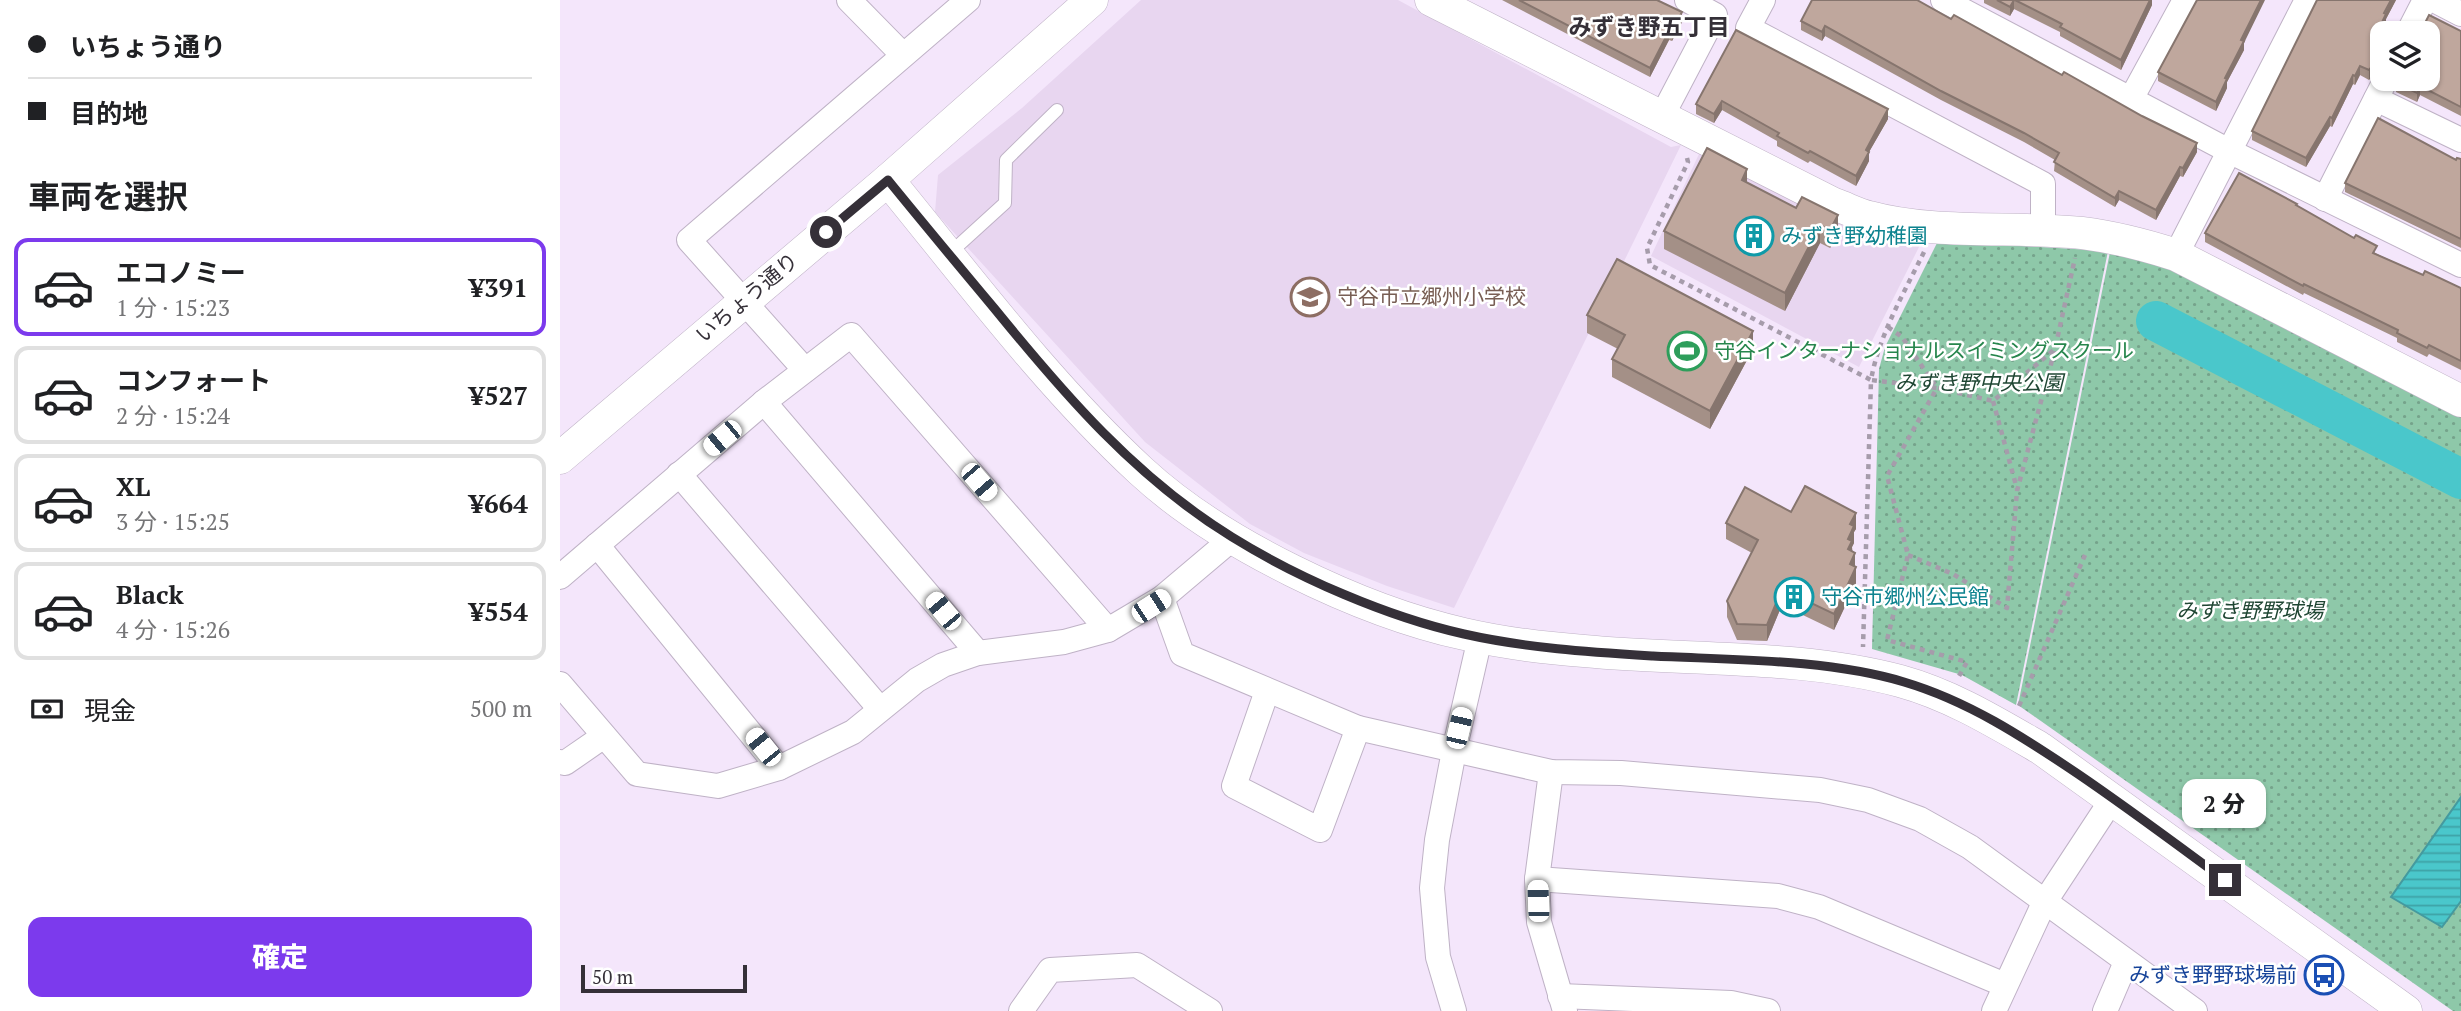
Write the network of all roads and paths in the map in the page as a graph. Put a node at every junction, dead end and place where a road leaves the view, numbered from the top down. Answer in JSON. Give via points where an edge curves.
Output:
{"nodes":[{"id":1,"x":849,"y":0,"type":"edge"},
{"id":2,"x":968,"y":0,"type":"edge"},
{"id":3,"x":1092,"y":0,"type":"edge"},
{"id":4,"x":1431,"y":0,"type":"edge"},
{"id":5,"x":1687,"y":0,"type":"edge"},
{"id":6,"x":1763,"y":0,"type":"edge"},
{"id":7,"x":1943,"y":0,"type":"edge"},
{"id":8,"x":2184,"y":0,"type":"edge"},
{"id":9,"x":2307,"y":0,"type":"edge"},
{"id":10,"x":2425,"y":0,"type":"edge"},
{"id":11,"x":2434,"y":0,"type":"edge"},
{"id":12,"x":2461,"y":14,"type":"edge"},
{"id":13,"x":2414,"y":21,"type":"edge"},
{"id":14,"x":903,"y":55,"type":"junction"},
{"id":15,"x":2380,"y":91,"type":"edge"},
{"id":16,"x":2384,"y":91,"type":"edge"},
{"id":17,"x":2131,"y":99,"type":"junction"},
{"id":18,"x":1057,"y":110,"type":"dead end"},
{"id":19,"x":1661,"y":118,"type":"junction"},
{"id":20,"x":2461,"y":140,"type":"edge"},
{"id":21,"x":2229,"y":151,"type":"junction"},
{"id":22,"x":1686,"y":155,"type":"dead end"},
{"id":23,"x":888,"y":180,"type":"junction"},
{"id":24,"x":2325,"y":199,"type":"junction"},
{"id":25,"x":1937,"y":226,"type":"junction"},
{"id":26,"x":2043,"y":231,"type":"junction"},
{"id":27,"x":2080,"y":233,"type":"junction"},
{"id":28,"x":949,"y":254,"type":"junction"},
{"id":29,"x":2176,"y":255,"type":"junction"},
{"id":30,"x":2461,"y":265,"type":"edge"},
{"id":31,"x":744,"y":301,"type":"junction"},
{"id":32,"x":1888,"y":327,"type":"junction"},
{"id":33,"x":2055,"y":349,"type":"junction"},
{"id":34,"x":805,"y":370,"type":"junction"},
{"id":35,"x":1871,"y":380,"type":"junction"},
{"id":36,"x":1937,"y":388,"type":"junction"},
{"id":37,"x":1993,"y":401,"type":"junction"},
{"id":38,"x":2461,"y":401,"type":"edge"},
{"id":39,"x":765,"y":402,"type":"junction"},
{"id":40,"x":560,"y":458,"type":"edge"},
{"id":41,"x":679,"y":474,"type":"junction"},
{"id":42,"x":2017,"y":491,"type":"junction"},
{"id":43,"x":1233,"y":538,"type":"junction"},
{"id":44,"x":597,"y":545,"type":"junction"},
{"id":45,"x":1908,"y":555,"type":"junction"},
{"id":46,"x":2085,"y":555,"type":"dead end"},
{"id":47,"x":560,"y":577,"type":"edge"},
{"id":48,"x":1163,"y":598,"type":"junction"},
{"id":49,"x":1108,"y":630,"type":"junction"},
{"id":50,"x":1480,"y":638,"type":"junction"},
{"id":51,"x":978,"y":653,"type":"junction"},
{"id":52,"x":1863,"y":672,"type":"junction"},
{"id":53,"x":560,"y":684,"type":"edge"},
{"id":54,"x":1267,"y":691,"type":"junction"},
{"id":55,"x":1948,"y":699,"type":"junction"},
{"id":56,"x":880,"y":709,"type":"junction"},
{"id":57,"x":1358,"y":728,"type":"junction"},
{"id":58,"x":2008,"y":729,"type":"junction"},
{"id":59,"x":604,"y":736,"type":"junction"},
{"id":60,"x":1454,"y":751,"type":"junction"},
{"id":61,"x":560,"y":762,"type":"edge"},
{"id":62,"x":779,"y":768,"type":"junction"},
{"id":63,"x":1551,"y":772,"type":"junction"},
{"id":64,"x":2113,"y":798,"type":"junction"},
{"id":65,"x":1537,"y":879,"type":"junction"},
{"id":66,"x":2044,"y":903,"type":"junction"},
{"id":67,"x":2126,"y":962,"type":"junction"},
{"id":68,"x":2005,"y":985,"type":"junction"},
{"id":69,"x":1563,"y":1003,"type":"edge"},
{"id":70,"x":1193,"y":1007,"type":"edge"},
{"id":71,"x":1021,"y":1011,"type":"edge"},
{"id":72,"x":1454,"y":1011,"type":"edge"},
{"id":73,"x":1768,"y":1011,"type":"edge"},
{"id":74,"x":1994,"y":1011,"type":"edge"},
{"id":75,"x":2105,"y":1011,"type":"edge"},
{"id":76,"x":2194,"y":1011,"type":"edge"},
{"id":77,"x":2406,"y":1011,"type":"edge"}],
"edges":[{"from":1,"to":14,"type":"street"},
{"from":2,"to":14,"type":"street"},
{"from":3,"to":23,"type":"street","name":"いちょう通り"},
{"from":4,"to":19,"type":"street"},
{"from":5,"to":19,"type":"street","via":[[1715,15]]},
{"from":6,"to":26,"type":"street","via":[[1748,28],[2043,184]]},
{"from":7,"to":17,"type":"street"},
{"from":8,"to":17,"type":"street"},
{"from":9,"to":21,"type":"street"},
{"from":10,"to":13,"type":"street"},
{"from":11,"to":12,"type":"street"},
{"from":14,"to":31,"type":"street","via":[[689,240]]},
{"from":15,"to":24,"type":"street"},
{"from":16,"to":20,"type":"street"},
{"from":17,"to":21,"type":"street"},
{"from":18,"to":28,"type":"lane","via":[[1006,160],[1005,203]]},
{"from":19,"to":25,"type":"street","via":[[1834,204],[1870,217]]},
{"from":21,"to":24,"type":"street"},
{"from":21,"to":29,"type":"street"},
{"from":22,"to":35,"type":"path","via":[[1688,162],[1647,248],[1650,265]]},
{"from":23,"to":28,"type":"street"},
{"from":23,"to":31,"type":"street","name":"いちょう通り"},
{"from":24,"to":30,"type":"street"},
{"from":25,"to":26,"type":"street"},
{"from":25,"to":32,"type":"path"},
{"from":26,"to":27,"type":"street"},
{"from":27,"to":29,"type":"street"},
{"from":27,"to":33,"type":"path"},
{"from":28,"to":43,"type":"street","via":[[1041,365],[1134,464]]},
{"from":29,"to":38,"type":"street"},
{"from":31,"to":34,"type":"street"},
{"from":31,"to":40,"type":"street","name":"いちょう通り"},
{"from":32,"to":35,"type":"path"},
{"from":32,"to":36,"type":"path","via":[[1902,337]]},
{"from":33,"to":37,"type":"path"},
{"from":33,"to":42,"type":"path"},
{"from":34,"to":39,"type":"street"},
{"from":34,"to":49,"type":"street","via":[[850,335]]},
{"from":35,"to":36,"type":"path"},
{"from":35,"to":52,"type":"path"},
{"from":36,"to":37,"type":"path"},
{"from":36,"to":45,"type":"path","via":[[1887,476]]},
{"from":37,"to":42,"type":"path"},
{"from":39,"to":41,"type":"street"},
{"from":39,"to":51,"type":"street"},
{"from":41,"to":44,"type":"street"},
{"from":41,"to":56,"type":"street"},
{"from":42,"to":45,"type":"path","via":[[2007,608],[1953,574]]},
{"from":43,"to":48,"type":"street"},
{"from":43,"to":50,"type":"street","via":[[1325,586],[1438,628]]},
{"from":44,"to":47,"type":"street"},
{"from":44,"to":62,"type":"street"},
{"from":45,"to":55,"type":"path","via":[[1887,640],[1966,662]]},
{"from":46,"to":58,"type":"path"},
{"from":48,"to":49,"type":"street"},
{"from":48,"to":54,"type":"street","via":[[1182,654]]},
{"from":49,"to":51,"type":"street","via":[[1064,642]]},
{"from":50,"to":52,"type":"street","via":[[1586,652]]},
{"from":50,"to":60,"type":"street"},
{"from":51,"to":56,"type":"street","via":[[943,665]]},
{"from":52,"to":55,"type":"street"},
{"from":53,"to":59,"type":"street"},
{"from":54,"to":57,"type":"street"},
{"from":54,"to":57,"type":"street","via":[[1234,786],[1320,830]]},
{"from":55,"to":58,"type":"street"},
{"from":56,"to":62,"type":"street","via":[[853,733]]},
{"from":57,"to":60,"type":"street"},
{"from":58,"to":64,"type":"street"},
{"from":59,"to":61,"type":"street"},
{"from":59,"to":62,"type":"street","via":[[637,774],[718,786]]},
{"from":60,"to":63,"type":"street"},
{"from":60,"to":72,"type":"street","via":[[1432,887],[1438,957]]},
{"from":63,"to":65,"type":"street"},
{"from":63,"to":66,"type":"street","via":[[1621,772],[1806,789],[1868,800],[1920,819],[1970,847]]},
{"from":64,"to":66,"type":"street"},
{"from":64,"to":77,"type":"street"},
{"from":65,"to":68,"type":"street","via":[[1778,896],[1819,907]]},
{"from":65,"to":69,"type":"street","via":[[1539,922]]},
{"from":66,"to":67,"type":"street"},
{"from":66,"to":68,"type":"street"},
{"from":67,"to":75,"type":"street"},
{"from":67,"to":76,"type":"street"},
{"from":68,"to":74,"type":"street"},
{"from":69,"to":73,"type":"street","via":[[1731,1003]]},
{"from":70,"to":71,"type":"street","via":[[1137,965],[1050,970]]}]}
